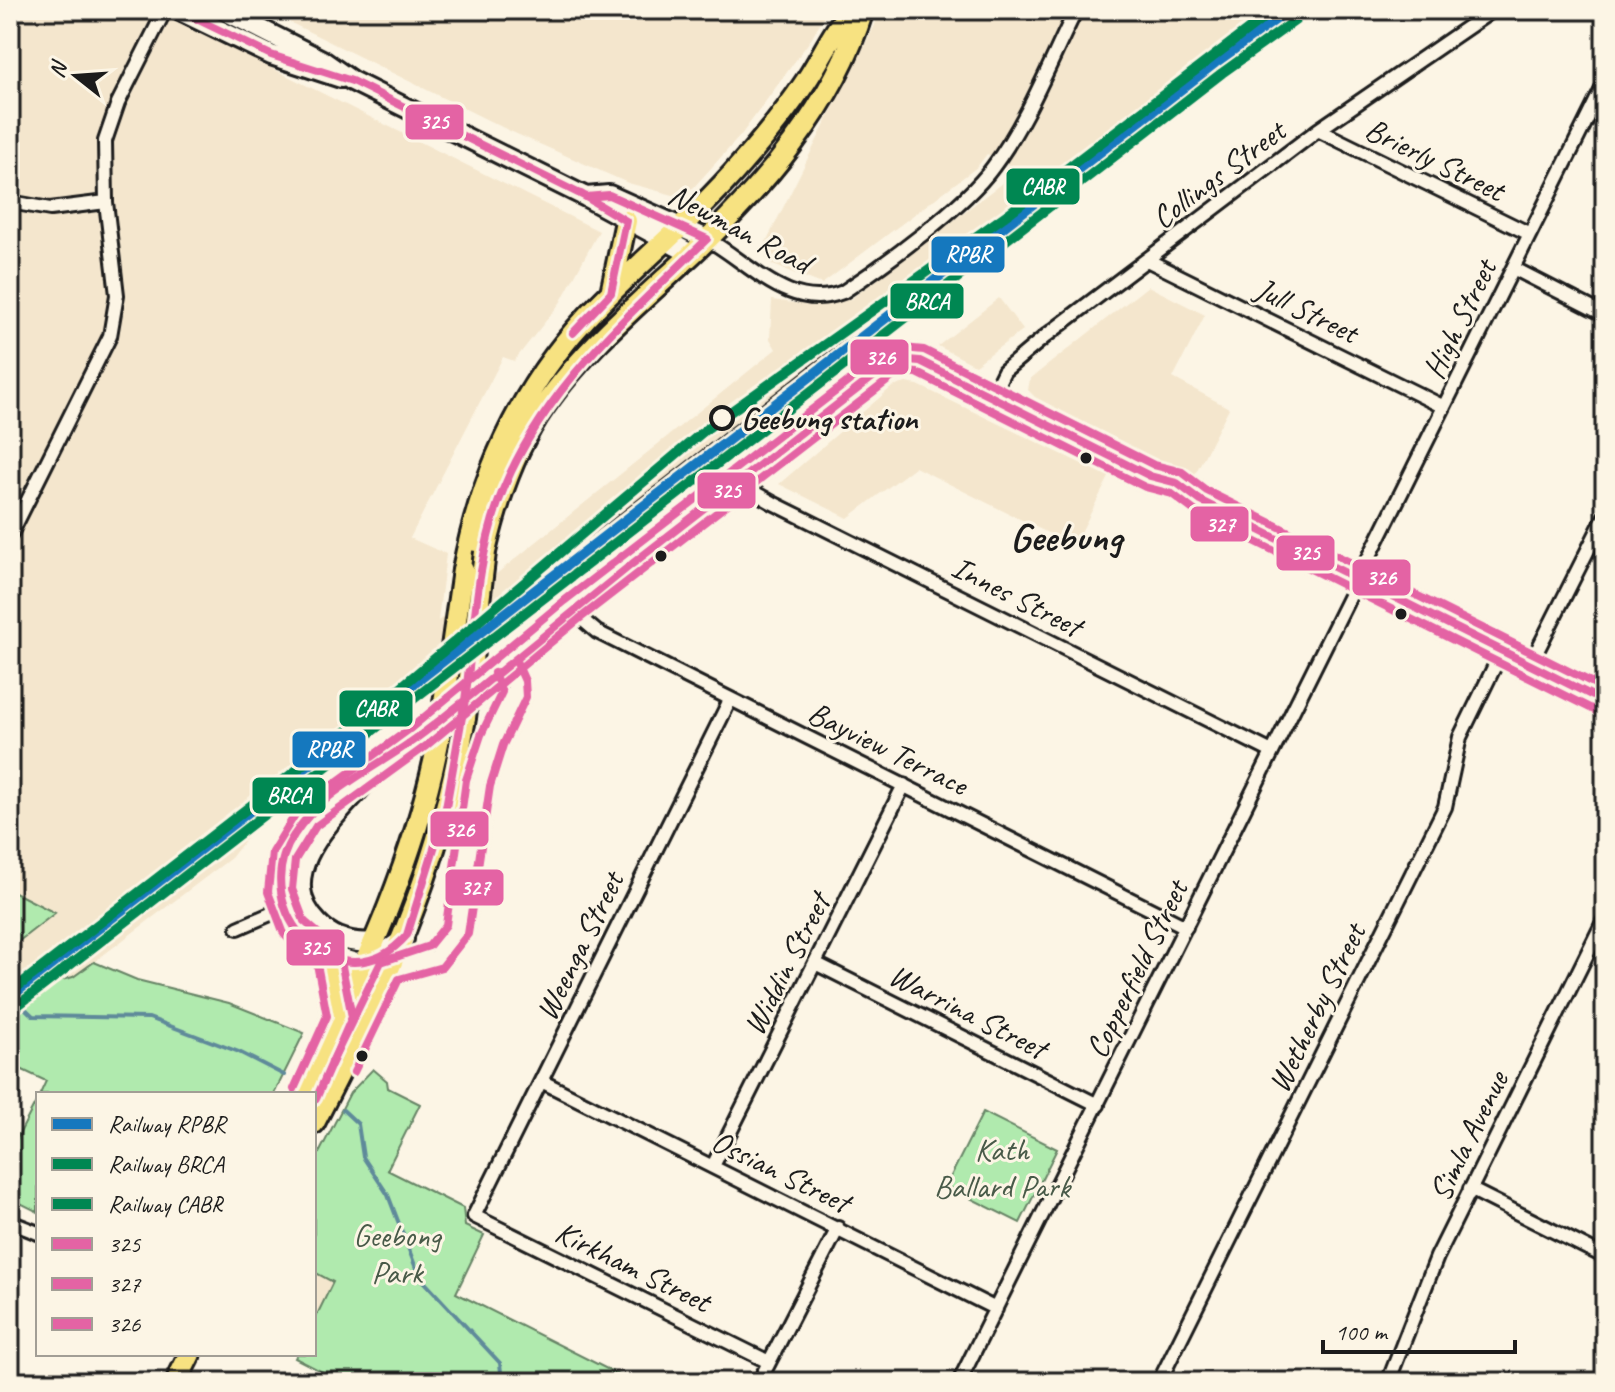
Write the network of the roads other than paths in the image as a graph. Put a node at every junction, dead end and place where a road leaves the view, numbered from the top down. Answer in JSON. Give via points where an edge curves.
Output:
{"nodes":[{"id":1,"x":165,"y":10,"type":"edge"},
{"id":2,"x":178,"y":10,"type":"edge"},
{"id":3,"x":223,"y":10,"type":"edge"},
{"id":4,"x":852,"y":10,"type":"edge"},
{"id":5,"x":863,"y":10,"type":"edge"},
{"id":6,"x":1076,"y":10,"type":"edge"},
{"id":7,"x":1493,"y":10,"type":"edge"},
{"id":8,"x":352,"y":81,"type":"junction"},
{"id":9,"x":1605,"y":83,"type":"edge"},
{"id":10,"x":1318,"y":130,"type":"junction"},
{"id":11,"x":586,"y":197,"type":"junction"},
{"id":12,"x":10,"y":202,"type":"edge"},
{"id":13,"x":106,"y":202,"type":"junction"},
{"id":14,"x":626,"y":221,"type":"junction"},
{"id":15,"x":680,"y":226,"type":"junction"},
{"id":16,"x":1530,"y":234,"type":"junction"},
{"id":17,"x":707,"y":239,"type":"junction"},
{"id":18,"x":665,"y":241,"type":"junction"},
{"id":19,"x":691,"y":254,"type":"junction"},
{"id":20,"x":1147,"y":260,"type":"junction"},
{"id":21,"x":1513,"y":268,"type":"junction"},
{"id":22,"x":611,"y":293,"type":"junction"},
{"id":23,"x":1605,"y":315,"type":"edge"},
{"id":24,"x":991,"y":397,"type":"junction"},
{"id":25,"x":1444,"y":407,"type":"junction"},
{"id":26,"x":744,"y":478,"type":"junction"},
{"id":27,"x":1605,"y":516,"type":"edge"},
{"id":28,"x":10,"y":536,"type":"edge"},
{"id":29,"x":1359,"y":579,"type":"junction"},
{"id":30,"x":571,"y":610,"type":"junction"},
{"id":31,"x":1502,"y":651,"type":"junction"},
{"id":32,"x":1526,"y":664,"type":"junction"},
{"id":33,"x":505,"y":667,"type":"junction"},
{"id":34,"x":730,"y":700,"type":"junction"},
{"id":35,"x":1605,"y":702,"type":"edge"},
{"id":36,"x":1272,"y":752,"type":"junction"},
{"id":37,"x":383,"y":762,"type":"junction"},
{"id":38,"x":904,"y":785,"type":"junction"},
{"id":39,"x":305,"y":899,"type":"junction"},
{"id":40,"x":284,"y":907,"type":"junction"},
{"id":41,"x":1605,"y":918,"type":"edge"},
{"id":42,"x":1186,"y":927,"type":"junction"},
{"id":43,"x":238,"y":928,"type":"dead end"},
{"id":44,"x":404,"y":939,"type":"junction"},
{"id":45,"x":374,"y":942,"type":"junction"},
{"id":46,"x":328,"y":956,"type":"junction"},
{"id":47,"x":366,"y":961,"type":"junction"},
{"id":48,"x":815,"y":963,"type":"junction"},
{"id":49,"x":391,"y":969,"type":"junction"},
{"id":50,"x":340,"y":1017,"type":"junction"},
{"id":51,"x":541,"y":1081,"type":"junction"},
{"id":52,"x":306,"y":1092,"type":"edge"},
{"id":53,"x":1098,"y":1105,"type":"junction"},
{"id":54,"x":316,"y":1119,"type":"edge"},
{"id":55,"x":713,"y":1166,"type":"junction"},
{"id":56,"x":1470,"y":1189,"type":"junction"},
{"id":57,"x":474,"y":1216,"type":"joint"},
{"id":58,"x":10,"y":1222,"type":"edge"},
{"id":59,"x":838,"y":1228,"type":"junction"},
{"id":60,"x":36,"y":1232,"type":"edge"},
{"id":61,"x":1605,"y":1257,"type":"edge"},
{"id":62,"x":996,"y":1309,"type":"junction"},
{"id":63,"x":189,"y":1356,"type":"edge"},
{"id":64,"x":769,"y":1362,"type":"junction"},
{"id":65,"x":176,"y":1382,"type":"edge"},
{"id":66,"x":759,"y":1382,"type":"edge"},
{"id":67,"x":959,"y":1382,"type":"edge"},
{"id":68,"x":1159,"y":1382,"type":"edge"},
{"id":69,"x":1388,"y":1382,"type":"edge"}],
"edges":[{"from":1,"to":13,"type":"street","via":[[107,131]]},
{"from":2,"to":8,"type":"main road","name":"Newman Road","via":[[271,55]]},
{"from":3,"to":8,"type":"main road","name":"Newman Road"},
{"from":4,"to":15,"type":"main road","via":[[771,129]]},
{"from":5,"to":17,"type":"main road","via":[[801,132]]},
{"from":6,"to":17,"type":"street","name":"Newman Road","via":[[991,170],[964,199],[856,283],[819,299],[787,291]]},
{"from":7,"to":10,"type":"street","name":"Collings Street"},
{"from":8,"to":11,"type":"main road","name":"Newman Road"},
{"from":9,"to":16,"type":"street","name":"High Street"},
{"from":10,"to":16,"type":"street","name":"Brierly Street"},
{"from":10,"to":20,"type":"street","name":"Collings Street"},
{"from":11,"to":14,"type":"main road","name":"Newman Road"},
{"from":11,"to":15,"type":"main road","name":"Newman Road","via":[[609,195]]},
{"from":12,"to":13,"type":"street","via":[[50,209]]},
{"from":13,"to":28,"type":"street","via":[[117,278],[110,336]]},
{"from":14,"to":18,"type":"main road","name":"Newman Road"},
{"from":14,"to":22,"type":"main road"},
{"from":15,"to":17,"type":"main road","name":"Newman Road"},
{"from":15,"to":18,"type":"main road"},
{"from":16,"to":21,"type":"street","name":"High Street"},
{"from":17,"to":19,"type":"main road"},
{"from":18,"to":19,"type":"main road","name":"Newman Road"},
{"from":18,"to":22,"type":"main road"},
{"from":19,"to":44,"type":"main road","bridge":true,"via":[[593,348],[538,416],[505,483],[485,552],[465,718],[439,841]]},
{"from":20,"to":24,"type":"street","name":"Collings Street","via":[[1011,365]]},
{"from":20,"to":25,"type":"street","name":"Jull Street"},
{"from":21,"to":23,"type":"street"},
{"from":21,"to":25,"type":"street","name":"High Street"},
{"from":22,"to":45,"type":"main road","bridge":true,"via":[[552,359],[518,411],[483,491],[463,570],[439,738],[412,847]]},
{"from":24,"to":26,"type":"main road","via":[[920,361],[902,358],[883,366]]},
{"from":24,"to":29,"type":"main road","via":[[1150,476],[1177,483],[1201,501]]},
{"from":25,"to":29,"type":"street","name":"High Street"},
{"from":26,"to":30,"type":"main road"},
{"from":26,"to":36,"type":"street","name":"Innes Street","via":[[773,503]]},
{"from":27,"to":32,"type":"street"},
{"from":29,"to":31,"type":"main road"},
{"from":29,"to":36,"type":"street","name":"Copperfield Street"},
{"from":30,"to":33,"type":"main road"},
{"from":30,"to":34,"type":"street","name":"Bayview Terrace","via":[[597,632]]},
{"from":31,"to":32,"type":"main road"},
{"from":31,"to":68,"type":"street","name":"Wetherby Street","via":[[1460,737],[1445,807]]},
{"from":32,"to":35,"type":"main road"},
{"from":33,"to":37,"type":"main road"},
{"from":33,"to":49,"type":"street","via":[[514,695],[492,740],[476,794],[457,930],[436,957]]},
{"from":34,"to":38,"type":"street","name":"Bayview Terrace"},
{"from":34,"to":51,"type":"street","name":"Weenga Street"},
{"from":36,"to":42,"type":"street","name":"Copperfield Street"},
{"from":37,"to":39,"type":"main road","via":[[309,851],[301,879]]},
{"from":37,"to":40,"type":"main road","via":[[325,803],[292,837],[281,866]]},
{"from":38,"to":42,"type":"street","name":"Bayview Terrace"},
{"from":38,"to":48,"type":"street","name":"Widdin Street"},
{"from":39,"to":40,"type":"street"},
{"from":39,"to":45,"type":"main road","via":[[312,916],[332,934]]},
{"from":40,"to":43,"type":"street"},
{"from":40,"to":46,"type":"main road","via":[[300,935]]},
{"from":41,"to":56,"type":"street","name":"Simla Avenue"},
{"from":42,"to":53,"type":"street","name":"Copperfield Street"},
{"from":44,"to":47,"type":"main road"},
{"from":44,"to":49,"type":"main road"},
{"from":45,"to":47,"type":"main road"},
{"from":46,"to":47,"type":"main road"},
{"from":46,"to":50,"type":"main road"},
{"from":47,"to":50,"type":"main road"},
{"from":48,"to":53,"type":"street","name":"Warrina Street"},
{"from":48,"to":55,"type":"street","name":"Widdin Street"},
{"from":49,"to":54,"type":"main road"},
{"from":50,"to":52,"type":"main road"},
{"from":51,"to":55,"type":"street","name":"Ossian Street"},
{"from":51,"to":57,"type":"street","name":"Weenga Street"},
{"from":53,"to":62,"type":"street","name":"Copperfield Street"},
{"from":55,"to":59,"type":"street","name":"Ossian Street"},
{"from":56,"to":61,"type":"street"},
{"from":56,"to":69,"type":"street","name":"Simla Avenue"},
{"from":57,"to":64,"type":"street","name":"Kirkham Street"},
{"from":58,"to":60,"type":"street"},
{"from":59,"to":62,"type":"street","name":"Ossian Street"},
{"from":59,"to":64,"type":"street"},
{"from":62,"to":67,"type":"street","name":"Copperfield Street"},
{"from":63,"to":65,"type":"main road"},
{"from":64,"to":66,"type":"street"}]}
